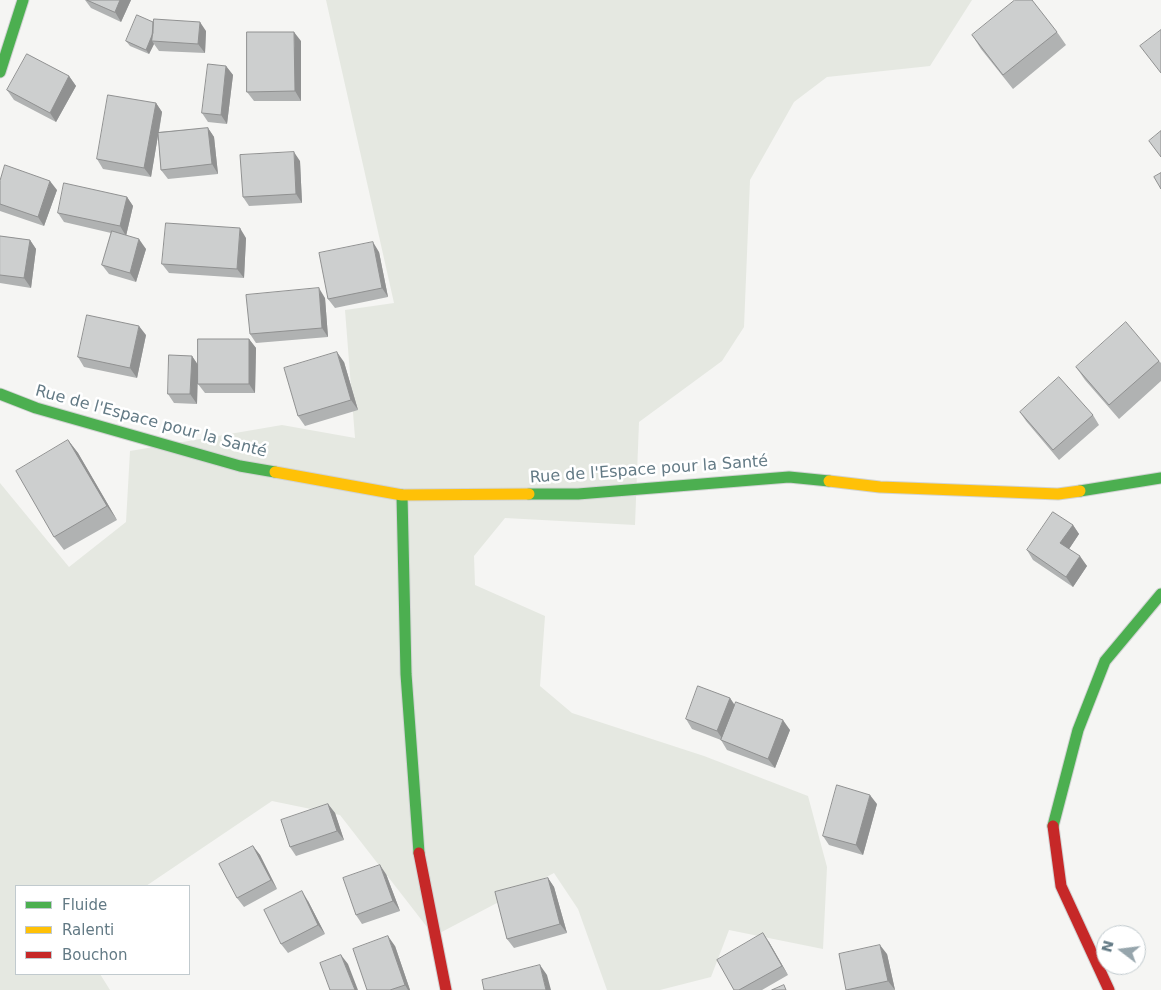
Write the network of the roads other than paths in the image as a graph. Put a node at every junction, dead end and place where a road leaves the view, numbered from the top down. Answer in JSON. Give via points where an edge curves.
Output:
{"nodes":[{"id":1,"x":23,"y":0,"type":"edge"},
{"id":2,"x":0,"y":72,"type":"edge"},
{"id":3,"x":0,"y":394,"type":"edge"},
{"id":4,"x":1161,"y":478,"type":"edge"},
{"id":5,"x":402,"y":495,"type":"junction"},
{"id":6,"x":1161,"y":594,"type":"edge"},
{"id":7,"x":446,"y":990,"type":"edge"},
{"id":8,"x":1108,"y":990,"type":"edge"}],
"edges":[{"from":1,"to":2,"type":"street"},
{"from":3,"to":5,"type":"street","name":"Rue de l'Espace pour la Santé","via":[[36,408],[240,466]]},
{"from":4,"to":5,"type":"street","name":"Rue de l'Espace pour la Santé","via":[[1058,494],[880,487],[789,477],[578,494]]},
{"from":5,"to":7,"type":"street","via":[[406,674],[420,861]]},
{"from":6,"to":8,"type":"street","via":[[1105,661],[1078,730],[1053,825],[1061,886]]}]}
